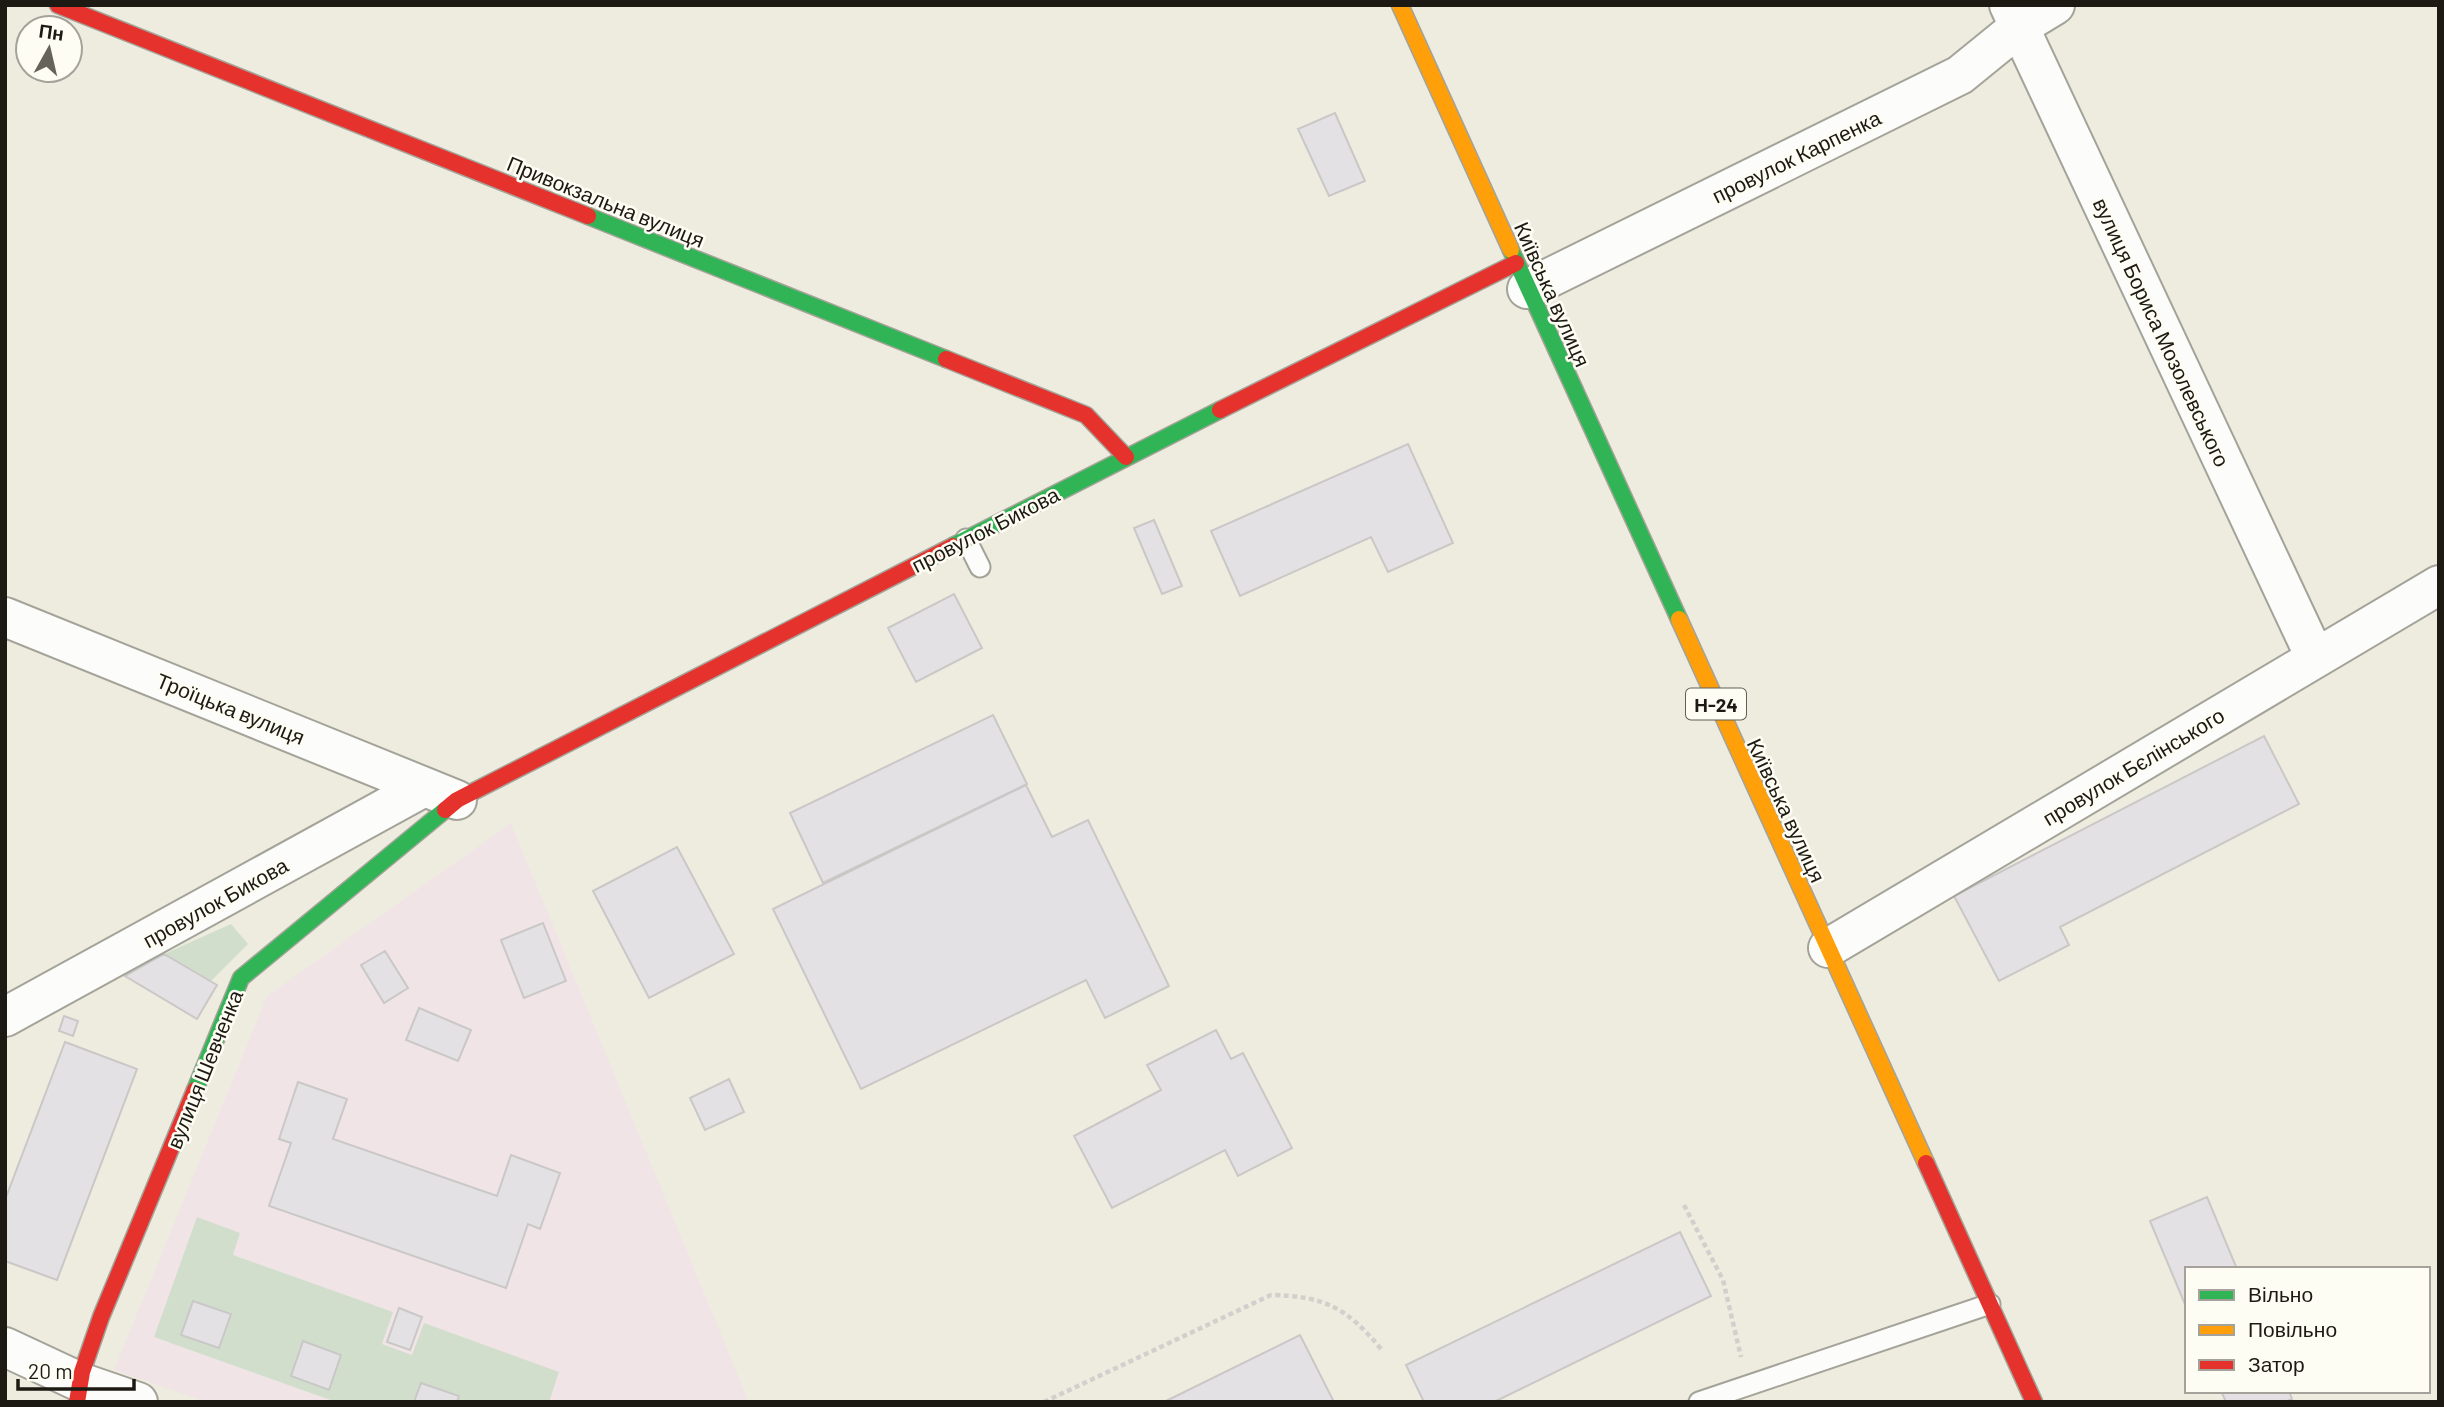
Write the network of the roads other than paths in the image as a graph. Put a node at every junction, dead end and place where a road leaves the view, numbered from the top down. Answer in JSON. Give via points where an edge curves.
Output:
{"nodes":[{"id":1,"x":58,"y":5,"type":"edge"},
{"id":2,"x":1400,"y":5,"type":"edge"},
{"id":3,"x":2055,"y":5,"type":"edge"},
{"id":4,"x":2014,"y":16,"type":"edge"},
{"id":5,"x":1521,"y":276,"type":"junction"},
{"id":6,"x":1126,"y":457,"type":"junction"},
{"id":7,"x":966,"y":539,"type":"junction"},
{"id":8,"x":980,"y":567,"type":"dead end"},
{"id":9,"x":2439,"y":585,"type":"edge"},
{"id":10,"x":5,"y":617,"type":"edge"},
{"id":11,"x":2315,"y":657,"type":"junction"},
{"id":12,"x":441,"y":793,"type":"junction"},
{"id":13,"x":1828,"y":948,"type":"junction"},
{"id":14,"x":5,"y":1017,"type":"edge"},
{"id":15,"x":1990,"y":1304,"type":"junction"},
{"id":16,"x":5,"y":1347,"type":"edge"},
{"id":17,"x":79,"y":1392,"type":"edge"},
{"id":18,"x":138,"y":1402,"type":"edge"},
{"id":19,"x":1699,"y":1402,"type":"edge"},
{"id":20,"x":2034,"y":1402,"type":"edge"}],
"edges":[{"from":1,"to":6,"type":"street","name":"Привокзальна вулиця","via":[[1086,415]]},
{"from":2,"to":5,"type":"street","name":"Київська вулиця","number":"Н-24"},
{"from":3,"to":4,"type":"street","name":"провулок Карпенка"},
{"from":4,"to":5,"type":"street","name":"провулок Карпенка","via":[[1960,75]]},
{"from":4,"to":11,"type":"street","name":"вулиця Бориса Мозолевського"},
{"from":5,"to":6,"type":"street","name":"провулок Бикова"},
{"from":5,"to":13,"type":"street","name":"Київська вулиця","number":"Н-24"},
{"from":6,"to":7,"type":"street","name":"провулок Бикова"},
{"from":7,"to":8,"type":"lane"},
{"from":7,"to":12,"type":"street","name":"провулок Бикова"},
{"from":9,"to":11,"type":"street","name":"провулок Бєлінського"},
{"from":10,"to":12,"type":"street","name":"Троїцька вулиця"},
{"from":11,"to":13,"type":"street","name":"провулок Бєлінського"},
{"from":12,"to":14,"type":"street","name":"провулок Бикова"},
{"from":12,"to":17,"type":"street","name":"вулиця Шевченка","via":[[241,978],[101,1317]]},
{"from":13,"to":15,"type":"street","name":"Київська вулиця","number":"Н-24"},
{"from":15,"to":19,"type":"lane"},
{"from":15,"to":20,"type":"street","name":"Київська вулиця","number":"Н-24"},
{"from":16,"to":17,"type":"street"},
{"from":17,"to":18,"type":"street"}]}
